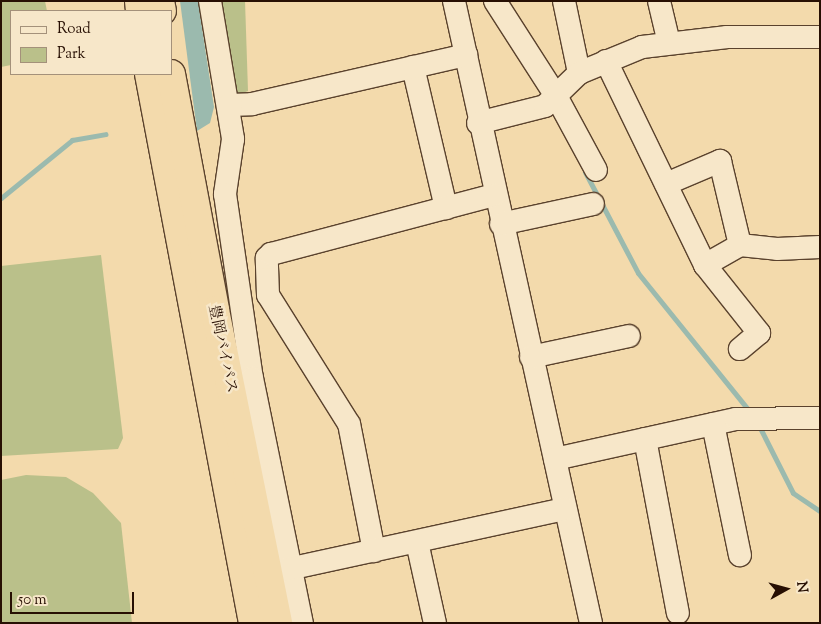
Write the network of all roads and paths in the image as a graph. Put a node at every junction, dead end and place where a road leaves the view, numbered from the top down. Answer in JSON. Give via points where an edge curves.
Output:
{"nodes":[{"id":1,"x":210,"y":1,"type":"edge"},
{"id":2,"x":454,"y":1,"type":"edge"},
{"id":3,"x":495,"y":1,"type":"edge"},
{"id":4,"x":564,"y":1,"type":"edge"},
{"id":5,"x":659,"y":1,"type":"edge"},
{"id":6,"x":820,"y":36,"type":"edge"},
{"id":7,"x":669,"y":43,"type":"junction"},
{"id":8,"x":466,"y":55,"type":"junction"},
{"id":9,"x":606,"y":61,"type":"junction"},
{"id":10,"x":413,"y":67,"type":"junction"},
{"id":11,"x":579,"y":73,"type":"junction"},
{"id":12,"x":149,"y":75,"type":"edge"},
{"id":13,"x":171,"y":75,"type":"edge"},
{"id":14,"x":551,"y":101,"type":"junction"},
{"id":15,"x":229,"y":105,"type":"junction"},
{"id":16,"x":478,"y":123,"type":"junction"},
{"id":17,"x":596,"y":170,"type":"dead end"},
{"id":18,"x":666,"y":184,"type":"junction"},
{"id":19,"x":494,"y":195,"type":"junction"},
{"id":20,"x":593,"y":204,"type":"dead end"},
{"id":21,"x":446,"y":208,"type":"junction"},
{"id":22,"x":501,"y":224,"type":"junction"},
{"id":23,"x":740,"y":245,"type":"junction"},
{"id":24,"x":820,"y":247,"type":"edge"},
{"id":25,"x":705,"y":265,"type":"junction"},
{"id":26,"x":629,"y":336,"type":"dead end"},
{"id":27,"x":740,"y":349,"type":"dead end"},
{"id":28,"x":531,"y":357,"type":"junction"},
{"id":29,"x":713,"y":424,"type":"junction"},
{"id":30,"x":817,"y":424,"type":"edge"},
{"id":31,"x":645,"y":439,"type":"junction"},
{"id":32,"x":555,"y":459,"type":"junction"},
{"id":33,"x":565,"y":509,"type":"junction"},
{"id":34,"x":417,"y":542,"type":"junction"},
{"id":35,"x":374,"y":551,"type":"junction"},
{"id":36,"x":740,"y":555,"type":"dead end"},
{"id":37,"x":280,"y":571,"type":"junction"},
{"id":38,"x":678,"y":613,"type":"dead end"},
{"id":39,"x":253,"y":623,"type":"edge"},
{"id":40,"x":278,"y":623,"type":"edge"},
{"id":41,"x":302,"y":623,"type":"edge"},
{"id":42,"x":435,"y":623,"type":"edge"},
{"id":43,"x":591,"y":623,"type":"edge"}],
"edges":[{"from":1,"to":15,"type":"street"},
{"from":2,"to":8,"type":"street"},
{"from":3,"to":14,"type":"street"},
{"from":4,"to":11,"type":"street"},
{"from":5,"to":7,"type":"street"},
{"from":6,"to":7,"type":"street","via":[[728,37]]},
{"from":7,"to":9,"type":"street","via":[[642,47]]},
{"from":8,"to":10,"type":"street"},
{"from":8,"to":16,"type":"street"},
{"from":9,"to":11,"type":"street"},
{"from":9,"to":18,"type":"street"},
{"from":10,"to":15,"type":"street","via":[[252,104]]},
{"from":10,"to":21,"type":"street"},
{"from":11,"to":14,"type":"street"},
{"from":12,"to":39,"type":"highway","name":"豊岡バイパス"},
{"from":13,"to":37,"type":"highway","name":"豊岡バイパス","via":[[214,310]]},
{"from":14,"to":16,"type":"street"},
{"from":14,"to":17,"type":"street"},
{"from":15,"to":37,"type":"street","via":[[233,139],[225,194]]},
{"from":16,"to":19,"type":"street"},
{"from":18,"to":23,"type":"street","via":[[720,161]]},
{"from":18,"to":25,"type":"street"},
{"from":19,"to":21,"type":"street"},
{"from":19,"to":22,"type":"street"},
{"from":20,"to":22,"type":"street"},
{"from":21,"to":35,"type":"street","via":[[271,254],[267,258],[268,295],[349,424]]},
{"from":22,"to":28,"type":"street"},
{"from":23,"to":24,"type":"street","via":[[777,249]]},
{"from":23,"to":25,"type":"street"},
{"from":25,"to":27,"type":"street","via":[[759,333]]},
{"from":26,"to":28,"type":"street"},
{"from":28,"to":32,"type":"street"},
{"from":29,"to":30,"type":"street","via":[[757,418]]},
{"from":29,"to":31,"type":"street"},
{"from":29,"to":36,"type":"street"},
{"from":31,"to":32,"type":"street"},
{"from":31,"to":38,"type":"street"},
{"from":32,"to":33,"type":"street"},
{"from":33,"to":34,"type":"street"},
{"from":33,"to":43,"type":"street"},
{"from":34,"to":35,"type":"street"},
{"from":34,"to":42,"type":"street"},
{"from":35,"to":37,"type":"street"},
{"from":37,"to":40,"type":"highway","name":"豊岡バイパス"},
{"from":37,"to":41,"type":"street"}]}
